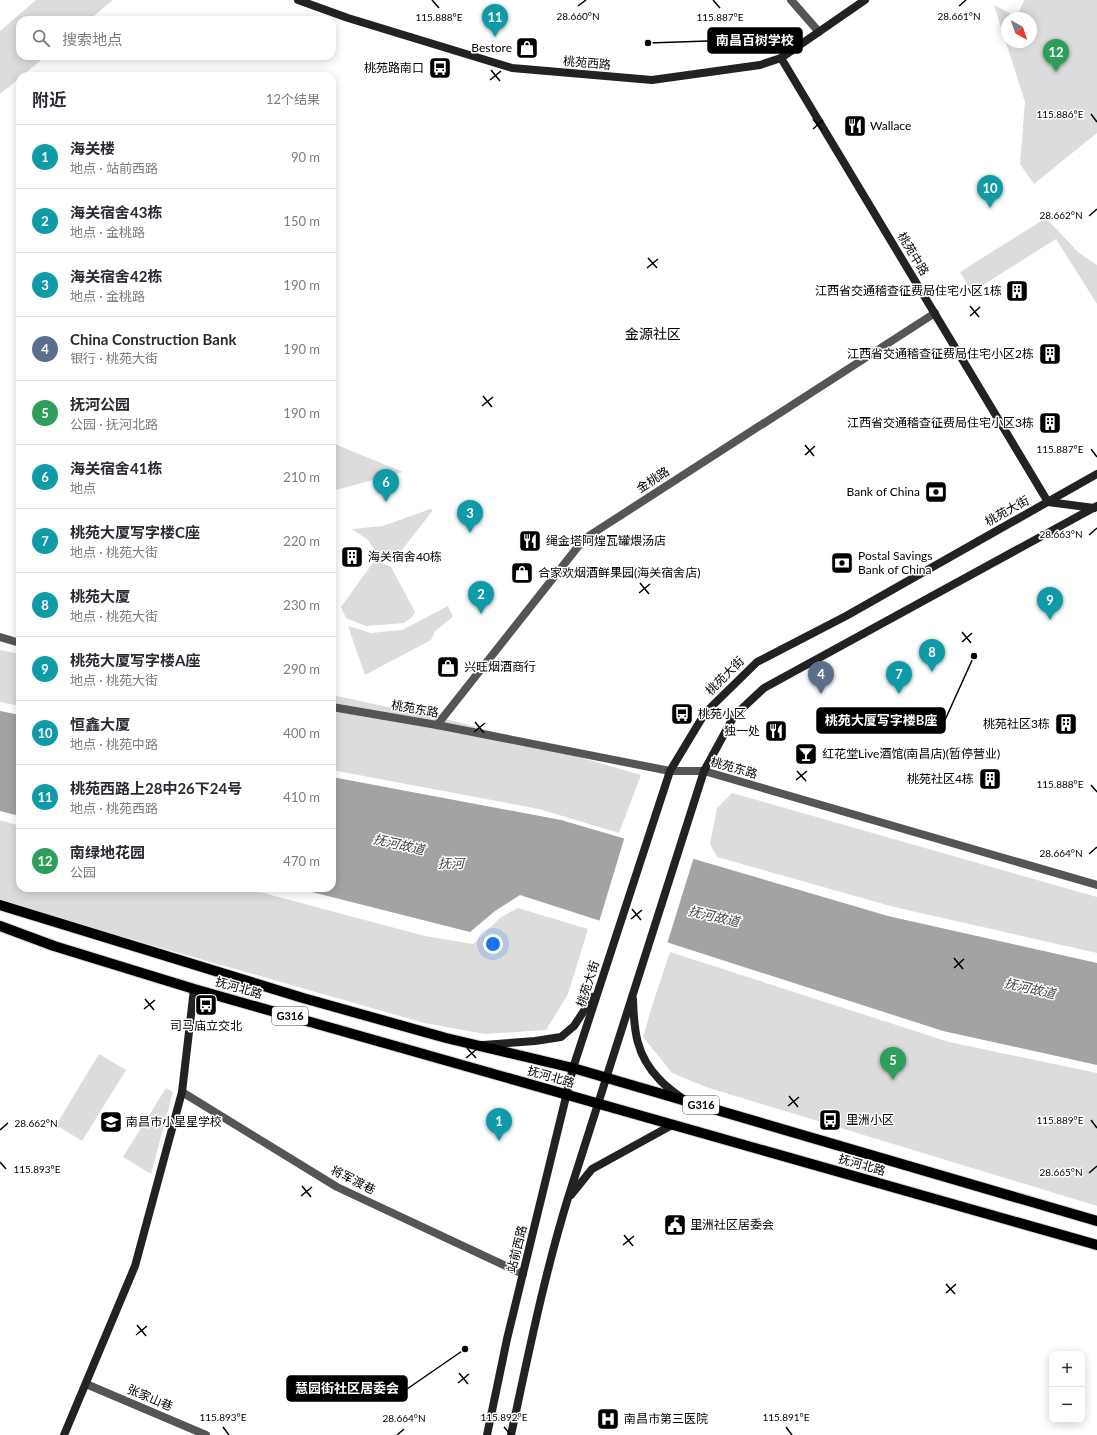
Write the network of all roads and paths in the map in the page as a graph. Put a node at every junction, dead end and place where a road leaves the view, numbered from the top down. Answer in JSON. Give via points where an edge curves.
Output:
{"nodes":[{"id":1,"x":298,"y":0,"type":"edge"},
{"id":2,"x":791,"y":0,"type":"edge"},
{"id":3,"x":865,"y":0,"type":"edge"},
{"id":4,"x":819,"y":32,"type":"junction"},
{"id":5,"x":781,"y":58,"type":"junction"},
{"id":6,"x":935,"y":313,"type":"junction"},
{"id":7,"x":1097,"y":474,"type":"edge"},
{"id":8,"x":1048,"y":502,"type":"junction"},
{"id":9,"x":1096,"y":508,"type":"edge"},
{"id":10,"x":0,"y":637,"type":"edge"},
{"id":11,"x":16,"y":642,"type":"edge"},
{"id":12,"x":336,"y":708,"type":"edge"},
{"id":13,"x":436,"y":725,"type":"junction"},
{"id":14,"x":670,"y":771,"type":"junction"},
{"id":15,"x":704,"y":771,"type":"junction"},
{"id":16,"x":1097,"y":885,"type":"edge"},
{"id":17,"x":0,"y":905,"type":"edge"},
{"id":18,"x":0,"y":926,"type":"edge"},
{"id":19,"x":599,"y":988,"type":"junction"},
{"id":20,"x":194,"y":989,"type":"junction"},
{"id":21,"x":633,"y":992,"type":"junction"},
{"id":22,"x":475,"y":1045,"type":"junction"},
{"id":23,"x":573,"y":1068,"type":"junction"},
{"id":24,"x":606,"y":1078,"type":"junction"},
{"id":25,"x":182,"y":1092,"type":"junction"},
{"id":26,"x":567,"y":1095,"type":"junction"},
{"id":27,"x":686,"y":1101,"type":"junction"},
{"id":28,"x":597,"y":1104,"type":"junction"},
{"id":29,"x":672,"y":1125,"type":"junction"},
{"id":30,"x":568,"y":1198,"type":"junction"},
{"id":31,"x":1097,"y":1221,"type":"edge"},
{"id":32,"x":1097,"y":1244,"type":"edge"},
{"id":33,"x":523,"y":1274,"type":"junction"},
{"id":34,"x":86,"y":1384,"type":"junction"},
{"id":35,"x":64,"y":1435,"type":"edge"},
{"id":36,"x":206,"y":1435,"type":"edge"},
{"id":37,"x":487,"y":1435,"type":"edge"},
{"id":38,"x":511,"y":1435,"type":"edge"}],
"edges":[{"from":1,"to":5,"type":"main road","name":"桃苑西路","via":[[348,18],[512,68],[652,80],[760,65]]},
{"from":2,"to":4,"type":"street"},
{"from":3,"to":4,"type":"main road","name":"桃苑西路"},
{"from":4,"to":5,"type":"main road","name":"桃苑西路"},
{"from":5,"to":6,"type":"main road","name":"桃苑中路"},
{"from":6,"to":8,"type":"main road","name":"桃苑中路"},
{"from":6,"to":13,"type":"street","name":"金桃路","via":[[584,539]]},
{"from":7,"to":8,"type":"main road","name":"桃苑大街"},
{"from":8,"to":9,"type":"main road"},
{"from":8,"to":14,"type":"main road","name":"桃苑大街","via":[[846,616],[757,662],[705,713]]},
{"from":9,"to":15,"type":"main road","via":[[764,688],[734,716]]},
{"from":10,"to":11,"type":"street"},
{"from":12,"to":13,"type":"street","name":"桃苑东路"},
{"from":13,"to":14,"type":"street","name":"桃苑东路"},
{"from":14,"to":15,"type":"street","name":"桃苑东路"},
{"from":14,"to":19,"type":"main road","name":"桃苑大街"},
{"from":15,"to":16,"type":"street","name":"桃苑东路"},
{"from":15,"to":21,"type":"main road"},
{"from":17,"to":22,"type":"main road","name":"抚河北路","number":"G316","via":[[304,998]]},
{"from":18,"to":20,"type":"main road","name":"抚河北路","number":"G316","via":[[54,946]]},
{"from":19,"to":22,"type":"main road","via":[[574,1026],[561,1037]]},
{"from":19,"to":23,"type":"main road","name":"桃苑大街"},
{"from":20,"to":25,"type":"main road"},
{"from":20,"to":26,"type":"main road","name":"抚河北路","number":"G316"},
{"from":21,"to":24,"type":"main road"},
{"from":21,"to":27,"type":"main road","via":[[634,1024],[641,1054],[660,1081]]},
{"from":22,"to":23,"type":"main road","name":"抚河北路","number":"G316"},
{"from":23,"to":24,"type":"main road","name":"抚河北路","number":"G316"},
{"from":23,"to":26,"type":"main road","name":"站前西路"},
{"from":24,"to":27,"type":"main road","name":"抚河北路","number":"G316"},
{"from":24,"to":28,"type":"main road"},
{"from":25,"to":33,"type":"street","name":"将军渡巷","via":[[337,1187]]},
{"from":25,"to":34,"type":"main road","via":[[135,1266]]},
{"from":26,"to":28,"type":"main road","name":"抚河北路","number":"G316"},
{"from":26,"to":33,"type":"main road","name":"站前西路"},
{"from":27,"to":31,"type":"main road","name":"抚河北路","number":"G316"},
{"from":28,"to":29,"type":"main road","name":"抚河北路","number":"G316"},
{"from":28,"to":30,"type":"main road"},
{"from":29,"to":30,"type":"main road","via":[[592,1169]]},
{"from":29,"to":32,"type":"main road","name":"抚河北路","number":"G316"},
{"from":30,"to":38,"type":"main road","via":[[545,1281]]},
{"from":33,"to":37,"type":"main road","name":"站前西路"},
{"from":34,"to":35,"type":"main road"},
{"from":34,"to":36,"type":"street","name":"张家山巷"}]}
